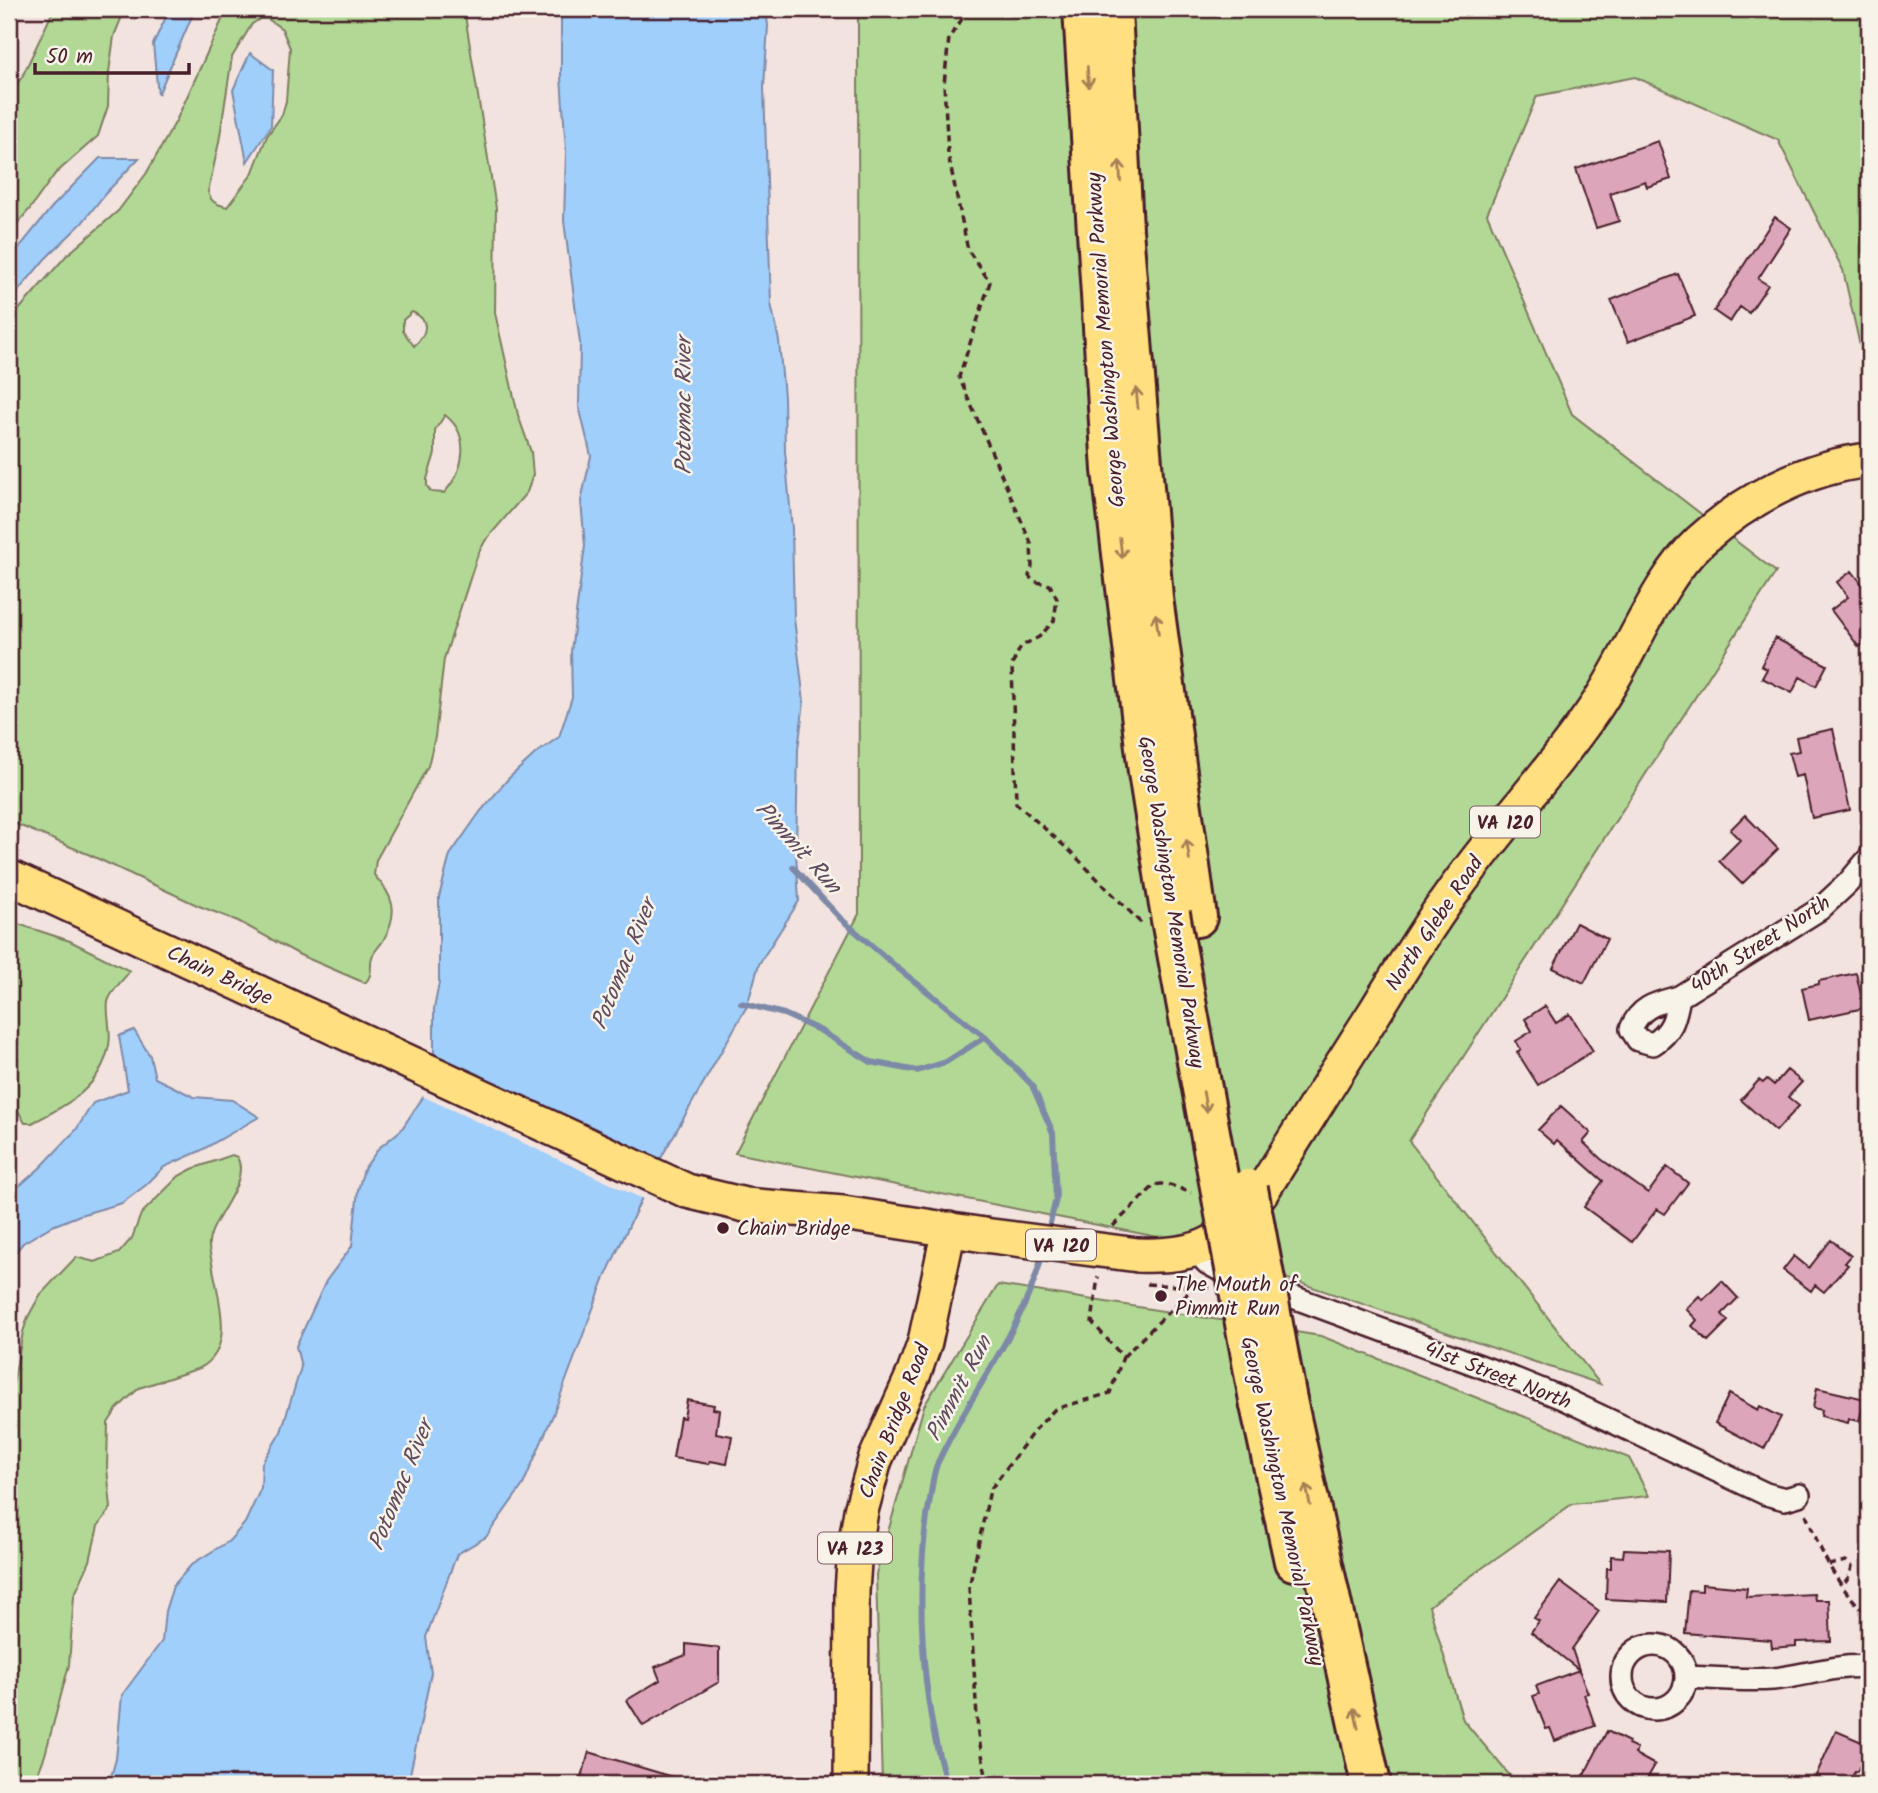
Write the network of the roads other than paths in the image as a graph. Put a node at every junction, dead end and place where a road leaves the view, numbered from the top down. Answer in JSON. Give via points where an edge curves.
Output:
{"nodes":[{"id":1,"x":1083,"y":9,"type":"edge"},
{"id":2,"x":1112,"y":9,"type":"edge"},
{"id":3,"x":1869,"y":460,"type":"edge"},
{"id":4,"x":1869,"y":858,"type":"edge"},
{"id":5,"x":9,"y":877,"type":"edge"},
{"id":6,"x":1170,"y":919,"type":"junction"},
{"id":7,"x":1679,"y":997,"type":"dead end"},
{"id":8,"x":949,"y":1228,"type":"junction"},
{"id":9,"x":1196,"y":1251,"type":"junction"},
{"id":10,"x":1273,"y":1403,"type":"junction"},
{"id":11,"x":1799,"y":1495,"type":"road end"},
{"id":12,"x":1869,"y":1667,"type":"edge"},
{"id":13,"x":1686,"y":1677,"type":"dead end"},
{"id":14,"x":850,"y":1784,"type":"edge"},
{"id":15,"x":1345,"y":1784,"type":"edge"},
{"id":16,"x":1371,"y":1784,"type":"edge"}],
"edges":[{"from":1,"to":6,"type":"highway","name":"George Washington Memorial Parkway","one_way":true,"via":[[1112,470]]},
{"from":6,"to":2,"type":"highway","name":"George Washington Memorial Parkway","one_way":true},
{"from":3,"to":9,"type":"main road","name":"North Glebe Road","number":"VA 120","via":[[1818,471],[1763,496],[1720,523],[1678,565],[1600,702],[1447,899],[1258,1197],[1226,1234]]},
{"from":4,"to":7,"type":"street","name":"40th Street North","via":[[1820,909]]},
{"from":5,"to":8,"type":"main road","name":"Chain Bridge","via":[[703,1196],[745,1205]]},
{"from":6,"to":10,"type":"highway","name":"George Washington Memorial Parkway","bridge":true},
{"from":8,"to":9,"type":"main road","name":"North Glebe Road","number":"VA 120","bridge":true,"via":[[1141,1269],[1171,1255]]},
{"from":8,"to":14,"type":"main road","name":"Chain Bridge Road","number":"VA 123","via":[[925,1342],[869,1477],[858,1529],[852,1592]]},
{"from":9,"to":11,"type":"street","name":"41st Street North","via":[[1214,1267],[1527,1384],[1766,1494],[1785,1499]]},
{"from":10,"to":15,"type":"highway","name":"George Washington Memorial Parkway"},
{"from":16,"to":10,"type":"highway","name":"George Washington Memorial Parkway","one_way":true},
{"from":12,"to":13,"type":"street","via":[[1730,1681]]}]}
